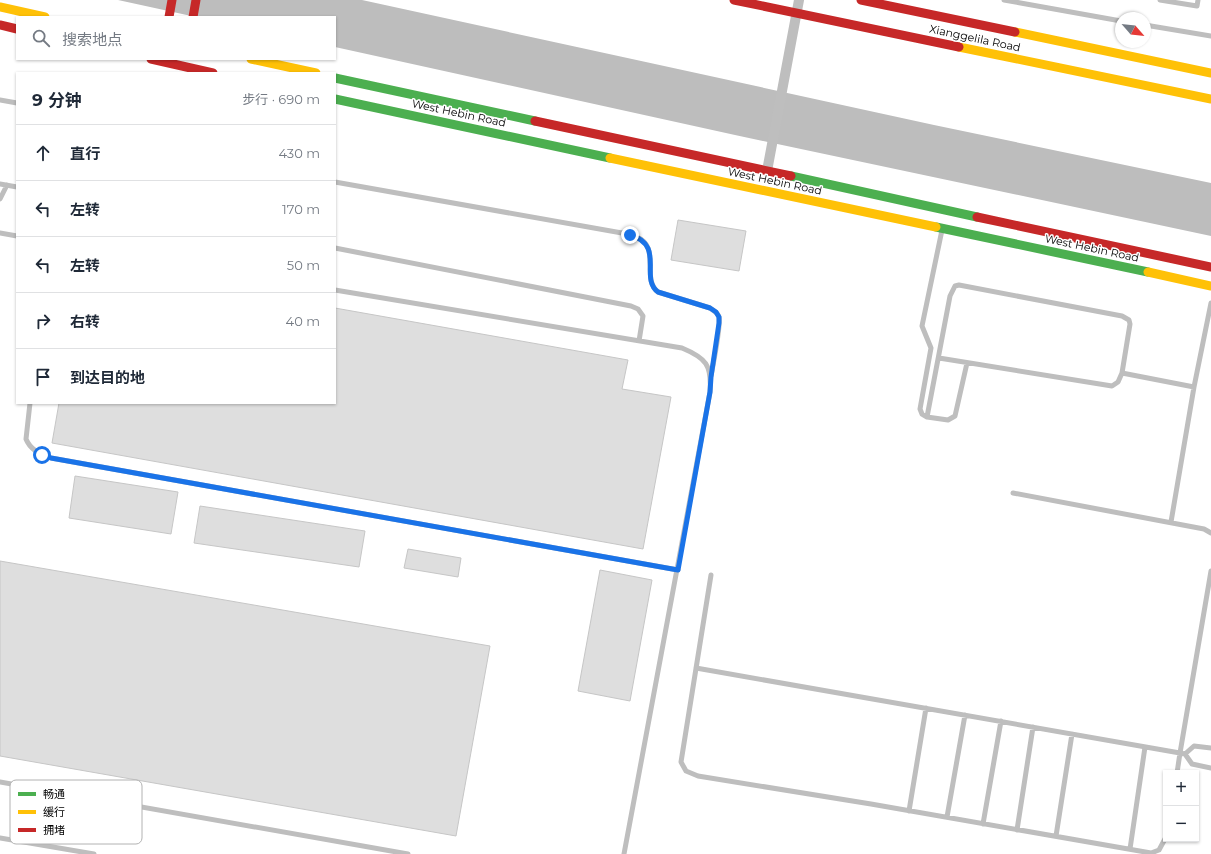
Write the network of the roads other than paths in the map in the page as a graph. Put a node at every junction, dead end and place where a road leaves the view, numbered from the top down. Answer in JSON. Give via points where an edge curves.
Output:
{"nodes":[{"id":1,"x":172,"y":0,"type":"edge"},
{"id":2,"x":196,"y":0,"type":"edge"},
{"id":3,"x":734,"y":0,"type":"edge"},
{"id":4,"x":799,"y":0,"type":"edge"},
{"id":5,"x":862,"y":0,"type":"edge"},
{"id":6,"x":1004,"y":0,"type":"edge"},
{"id":7,"x":1160,"y":0,"type":"edge"},
{"id":8,"x":1198,"y":0,"type":"edge"},
{"id":9,"x":0,"y":7,"type":"edge"},
{"id":10,"x":796,"y":13,"type":"junction"},
{"id":11,"x":40,"y":16,"type":"edge"},
{"id":12,"x":169,"y":16,"type":"edge"},
{"id":13,"x":193,"y":16,"type":"edge"},
{"id":14,"x":1115,"y":19,"type":"edge"},
{"id":15,"x":0,"y":25,"type":"edge"},
{"id":16,"x":1151,"y":26,"type":"edge"},
{"id":17,"x":16,"y":29,"type":"edge"},
{"id":18,"x":1211,"y":36,"type":"edge"},
{"id":19,"x":156,"y":60,"type":"edge"},
{"id":20,"x":256,"y":60,"type":"edge"},
{"id":21,"x":169,"y":63,"type":"edge"},
{"id":22,"x":209,"y":72,"type":"edge"},
{"id":23,"x":311,"y":72,"type":"edge"},
{"id":24,"x":1211,"y":73,"type":"edge"},
{"id":25,"x":336,"y":78,"type":"edge"},
{"id":26,"x":336,"y":99,"type":"edge"},
{"id":27,"x":1211,"y":99,"type":"edge"},
{"id":28,"x":0,"y":100,"type":"edge"},
{"id":29,"x":16,"y":103,"type":"edge"},
{"id":30,"x":768,"y":171,"type":"junction"},
{"id":31,"x":336,"y":182,"type":"edge"},
{"id":32,"x":0,"y":184,"type":"edge"},
{"id":33,"x":7,"y":185,"type":"junction"},
{"id":34,"x":16,"y":187,"type":"edge"},
{"id":35,"x":0,"y":199,"type":"edge"},
{"id":36,"x":942,"y":228,"type":"junction"},
{"id":37,"x":0,"y":233,"type":"edge"},
{"id":38,"x":16,"y":236,"type":"edge"},
{"id":39,"x":336,"y":248,"type":"edge"},
{"id":40,"x":1211,"y":267,"type":"edge"},
{"id":41,"x":1211,"y":286,"type":"edge"},
{"id":42,"x":336,"y":290,"type":"edge"},
{"id":43,"x":1211,"y":303,"type":"edge"},
{"id":44,"x":639,"y":341,"type":"junction"},
{"id":45,"x":939,"y":358,"type":"junction"},
{"id":46,"x":967,"y":363,"type":"junction"},
{"id":47,"x":1122,"y":373,"type":"junction"},
{"id":48,"x":711,"y":377,"type":"junction"},
{"id":49,"x":1194,"y":387,"type":"junction"},
{"id":50,"x":30,"y":404,"type":"edge"},
{"id":51,"x":927,"y":417,"type":"junction"},
{"id":52,"x":1013,"y":493,"type":"dead end"},
{"id":53,"x":1171,"y":522,"type":"junction"},
{"id":54,"x":1211,"y":533,"type":"edge"},
{"id":55,"x":678,"y":570,"type":"junction"},
{"id":56,"x":1211,"y":571,"type":"edge"},
{"id":57,"x":711,"y":575,"type":"dead end"},
{"id":58,"x":696,"y":668,"type":"junction"},
{"id":59,"x":926,"y":708,"type":"junction"},
{"id":60,"x":965,"y":715,"type":"junction"},
{"id":61,"x":1001,"y":721,"type":"junction"},
{"id":62,"x":1033,"y":727,"type":"junction"},
{"id":63,"x":1072,"y":734,"type":"junction"},
{"id":64,"x":1145,"y":746,"type":"junction"},
{"id":65,"x":1211,"y":748,"type":"edge"},
{"id":66,"x":1182,"y":753,"type":"junction"},
{"id":67,"x":1211,"y":768,"type":"edge"},
{"id":68,"x":1178,"y":770,"type":"edge"},
{"id":69,"x":0,"y":782,"type":"edge"},
{"id":70,"x":10,"y":784,"type":"edge"},
{"id":71,"x":142,"y":807,"type":"edge"},
{"id":72,"x":909,"y":811,"type":"junction"},
{"id":73,"x":947,"y":818,"type":"junction"},
{"id":74,"x":983,"y":824,"type":"junction"},
{"id":75,"x":1017,"y":830,"type":"junction"},
{"id":76,"x":1056,"y":836,"type":"junction"},
{"id":77,"x":0,"y":838,"type":"edge"},
{"id":78,"x":10,"y":840,"type":"edge"},
{"id":79,"x":1163,"y":842,"type":"edge"},
{"id":80,"x":35,"y":844,"type":"edge"},
{"id":81,"x":1130,"y":849,"type":"junction"},
{"id":82,"x":94,"y":854,"type":"edge"},
{"id":83,"x":408,"y":854,"type":"edge"},
{"id":84,"x":624,"y":854,"type":"edge"}],
"edges":[{"from":1,"to":12,"type":"street"},
{"from":2,"to":13,"type":"street"},
{"from":3,"to":10,"type":"street","name":"Xianggelila Road"},
{"from":4,"to":10,"type":"street"},
{"from":5,"to":24,"type":"street","name":"Xianggelila Road"},
{"from":6,"to":14,"type":"lane"},
{"from":7,"to":8,"type":"lane","via":[[1197,6]]},
{"from":9,"to":11,"type":"street"},
{"from":10,"to":27,"type":"street","name":"Xianggelila Road"},
{"from":10,"to":30,"type":"street"},
{"from":15,"to":17,"type":"street"},
{"from":16,"to":18,"type":"lane"},
{"from":19,"to":21,"type":"street"},
{"from":20,"to":23,"type":"street"},
{"from":21,"to":22,"type":"street"},
{"from":25,"to":30,"type":"street"},
{"from":26,"to":36,"type":"street","name":"West Hebin Road"},
{"from":28,"to":29,"type":"lane"},
{"from":30,"to":40,"type":"street"},
{"from":31,"to":48,"type":"lane","via":[[638,237],[645,242],[649,251],[654,289],[710,308],[719,317]]},
{"from":32,"to":33,"type":"lane"},
{"from":33,"to":34,"type":"lane"},
{"from":33,"to":35,"type":"lane"},
{"from":36,"to":41,"type":"street","name":"West Hebin Road"},
{"from":36,"to":51,"type":"lane","via":[[922,326],[931,348],[920,409]]},
{"from":37,"to":38,"type":"lane"},
{"from":39,"to":44,"type":"lane","via":[[631,306],[638,309],[643,316]]},
{"from":42,"to":44,"type":"lane"},
{"from":43,"to":49,"type":"lane"},
{"from":44,"to":48,"type":"lane","via":[[682,348],[695,353],[703,359]]},
{"from":45,"to":46,"type":"lane"},
{"from":45,"to":47,"type":"lane","via":[[950,296],[955,286],[959,285],[1125,317],[1130,324]]},
{"from":45,"to":51,"type":"lane"},
{"from":46,"to":47,"type":"lane","via":[[1106,386],[1118,382]]},
{"from":46,"to":51,"type":"lane","via":[[955,416],[948,420]]},
{"from":47,"to":49,"type":"lane"},
{"from":48,"to":55,"type":"lane"},
{"from":49,"to":53,"type":"lane"},
{"from":50,"to":55,"type":"lane","via":[[26,439],[36,451],[51,458]]},
{"from":52,"to":53,"type":"lane"},
{"from":53,"to":54,"type":"lane","via":[[1204,529]]},
{"from":55,"to":84,"type":"lane"},
{"from":56,"to":66,"type":"lane"},
{"from":57,"to":58,"type":"lane"},
{"from":58,"to":59,"type":"lane"},
{"from":58,"to":72,"type":"lane","via":[[681,762],[686,771],[698,776]]},
{"from":59,"to":60,"type":"lane"},
{"from":59,"to":72,"type":"lane"},
{"from":60,"to":61,"type":"lane"},
{"from":60,"to":73,"type":"lane"},
{"from":61,"to":62,"type":"lane"},
{"from":61,"to":74,"type":"lane"},
{"from":62,"to":63,"type":"lane"},
{"from":62,"to":75,"type":"lane"},
{"from":63,"to":64,"type":"lane"},
{"from":63,"to":76,"type":"lane"},
{"from":64,"to":66,"type":"lane"},
{"from":64,"to":81,"type":"lane"},
{"from":65,"to":66,"type":"lane","via":[[1194,746]]},
{"from":66,"to":67,"type":"lane","via":[[1192,764]]},
{"from":66,"to":68,"type":"lane"},
{"from":69,"to":70,"type":"lane"},
{"from":71,"to":83,"type":"lane"},
{"from":72,"to":73,"type":"lane"},
{"from":73,"to":74,"type":"lane"},
{"from":74,"to":75,"type":"lane"},
{"from":75,"to":76,"type":"lane"},
{"from":76,"to":81,"type":"lane"},
{"from":77,"to":78,"type":"lane"},
{"from":79,"to":81,"type":"lane","via":[[1159,850],[1151,853]]},
{"from":80,"to":82,"type":"lane"}]}
